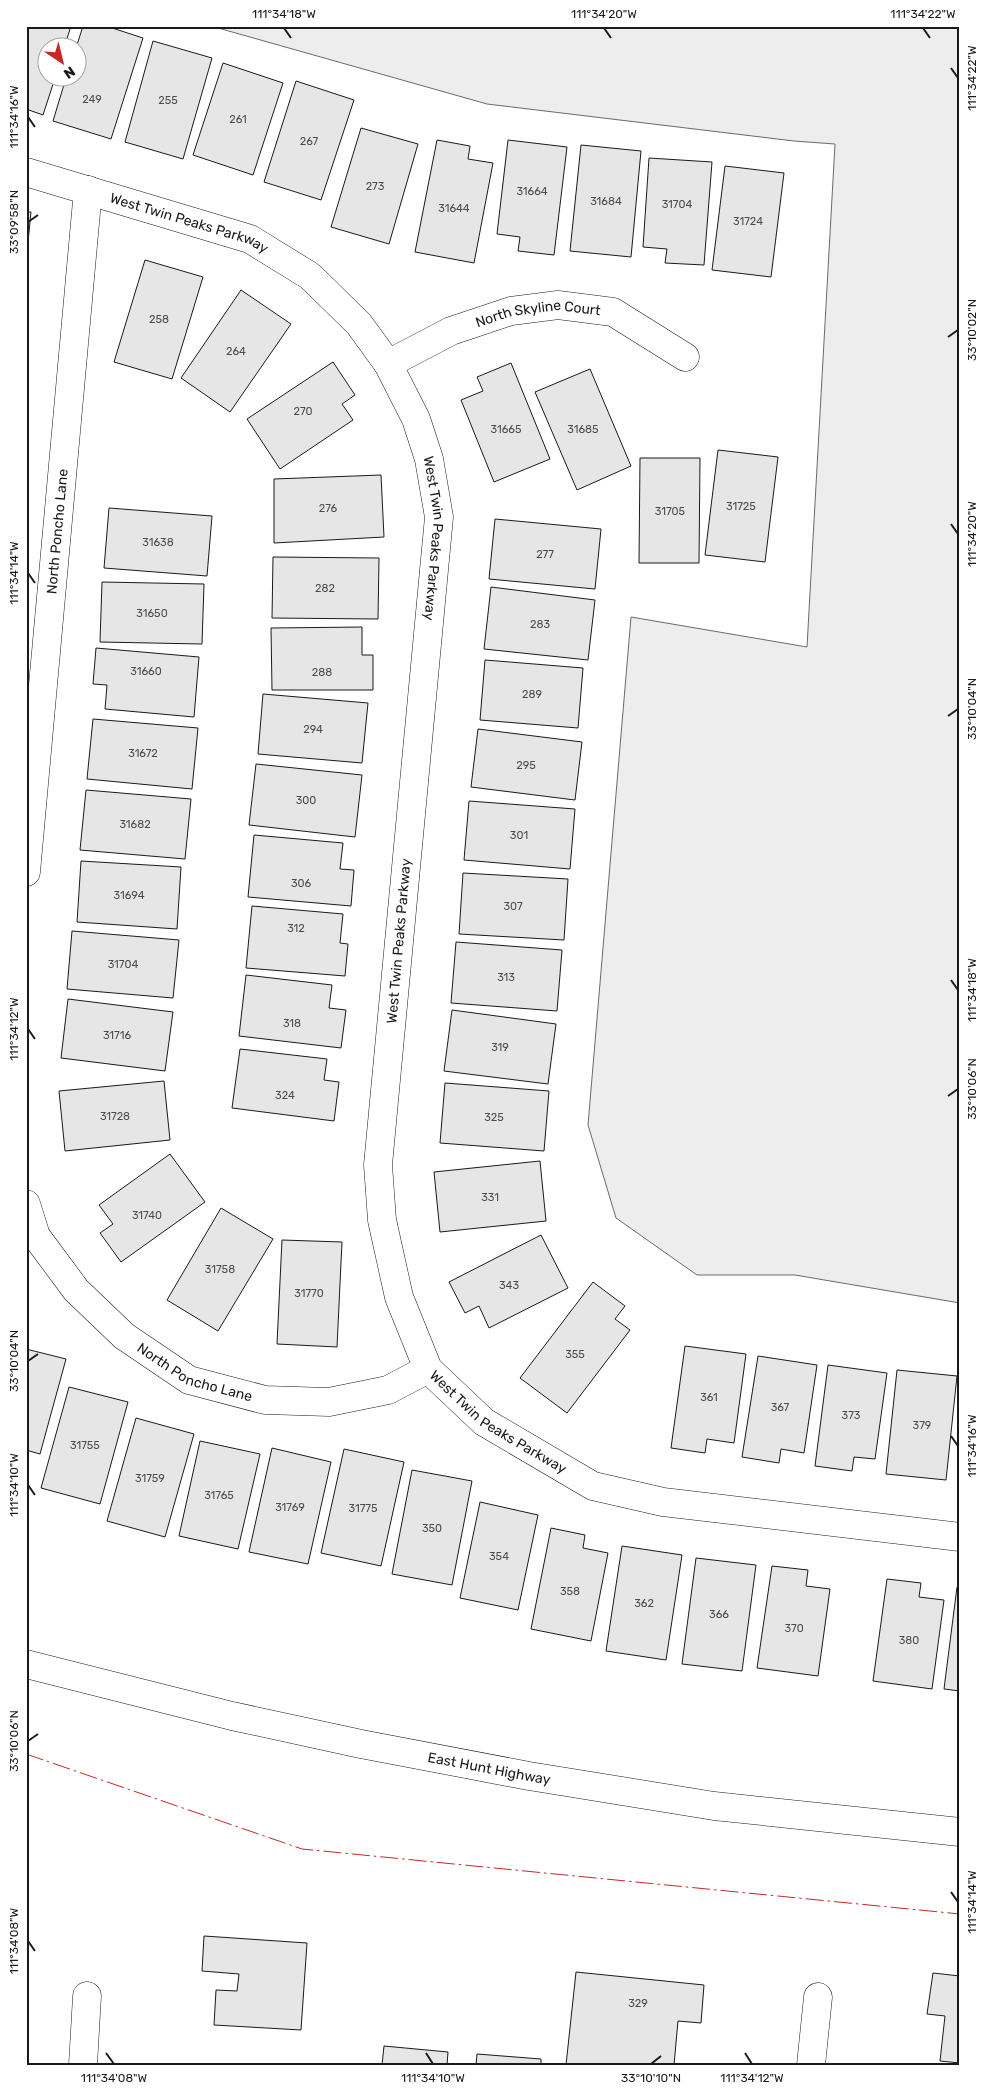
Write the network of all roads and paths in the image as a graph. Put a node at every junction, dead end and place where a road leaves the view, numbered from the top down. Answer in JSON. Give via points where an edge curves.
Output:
{"nodes":[{"id":1,"x":26,"y":172,"type":"edge"},
{"id":2,"x":88,"y":190,"type":"junction"},
{"id":3,"x":686,"y":357,"type":"dead end"},
{"id":4,"x":388,"y":364,"type":"junction"},
{"id":5,"x":26,"y":872,"type":"edge"},
{"id":6,"x":26,"y":1204,"type":"edge"},
{"id":7,"x":428,"y":1369,"type":"junction"},
{"id":8,"x":960,"y":1537,"type":"edge"},
{"id":9,"x":26,"y":1664,"type":"edge"},
{"id":10,"x":960,"y":1832,"type":"edge"},
{"id":11,"x":87,"y":1996,"type":"dead end"},
{"id":12,"x":818,"y":1997,"type":"dead end"},
{"id":13,"x":83,"y":2065,"type":"edge"},
{"id":14,"x":811,"y":2065,"type":"edge"}],
"edges":[{"from":1,"to":2,"type":"street","name":"West Twin Peaks Parkway"},
{"from":2,"to":4,"type":"street","name":"West Twin Peaks Parkway","via":[[250,238],[310,276],[359,324]]},
{"from":2,"to":5,"type":"street","name":"North Poncho Lane"},
{"from":3,"to":4,"type":"street","name":"North Skyline Court","via":[[613,312],[558,305],[511,311],[450,331]]},
{"from":4,"to":7,"type":"street","name":"West Twin Peaks Parkway","via":[[416,419],[429,459],[439,517],[378,1165],[382,1220],[399,1296]]},
{"from":6,"to":7,"type":"street","name":"North Poncho Lane","via":[[36,1236],[76,1290],[124,1336],[189,1380],[265,1400],[328,1402],[388,1390]]},
{"from":7,"to":8,"type":"street","name":"West Twin Peaks Parkway","via":[[484,1422],[593,1486],[663,1502]]},
{"from":9,"to":10,"type":"street","name":"East Hunt Highway","via":[[232,1716],[529,1776],[714,1806]]},
{"from":11,"to":13,"type":"street"},
{"from":12,"to":14,"type":"street"}]}
